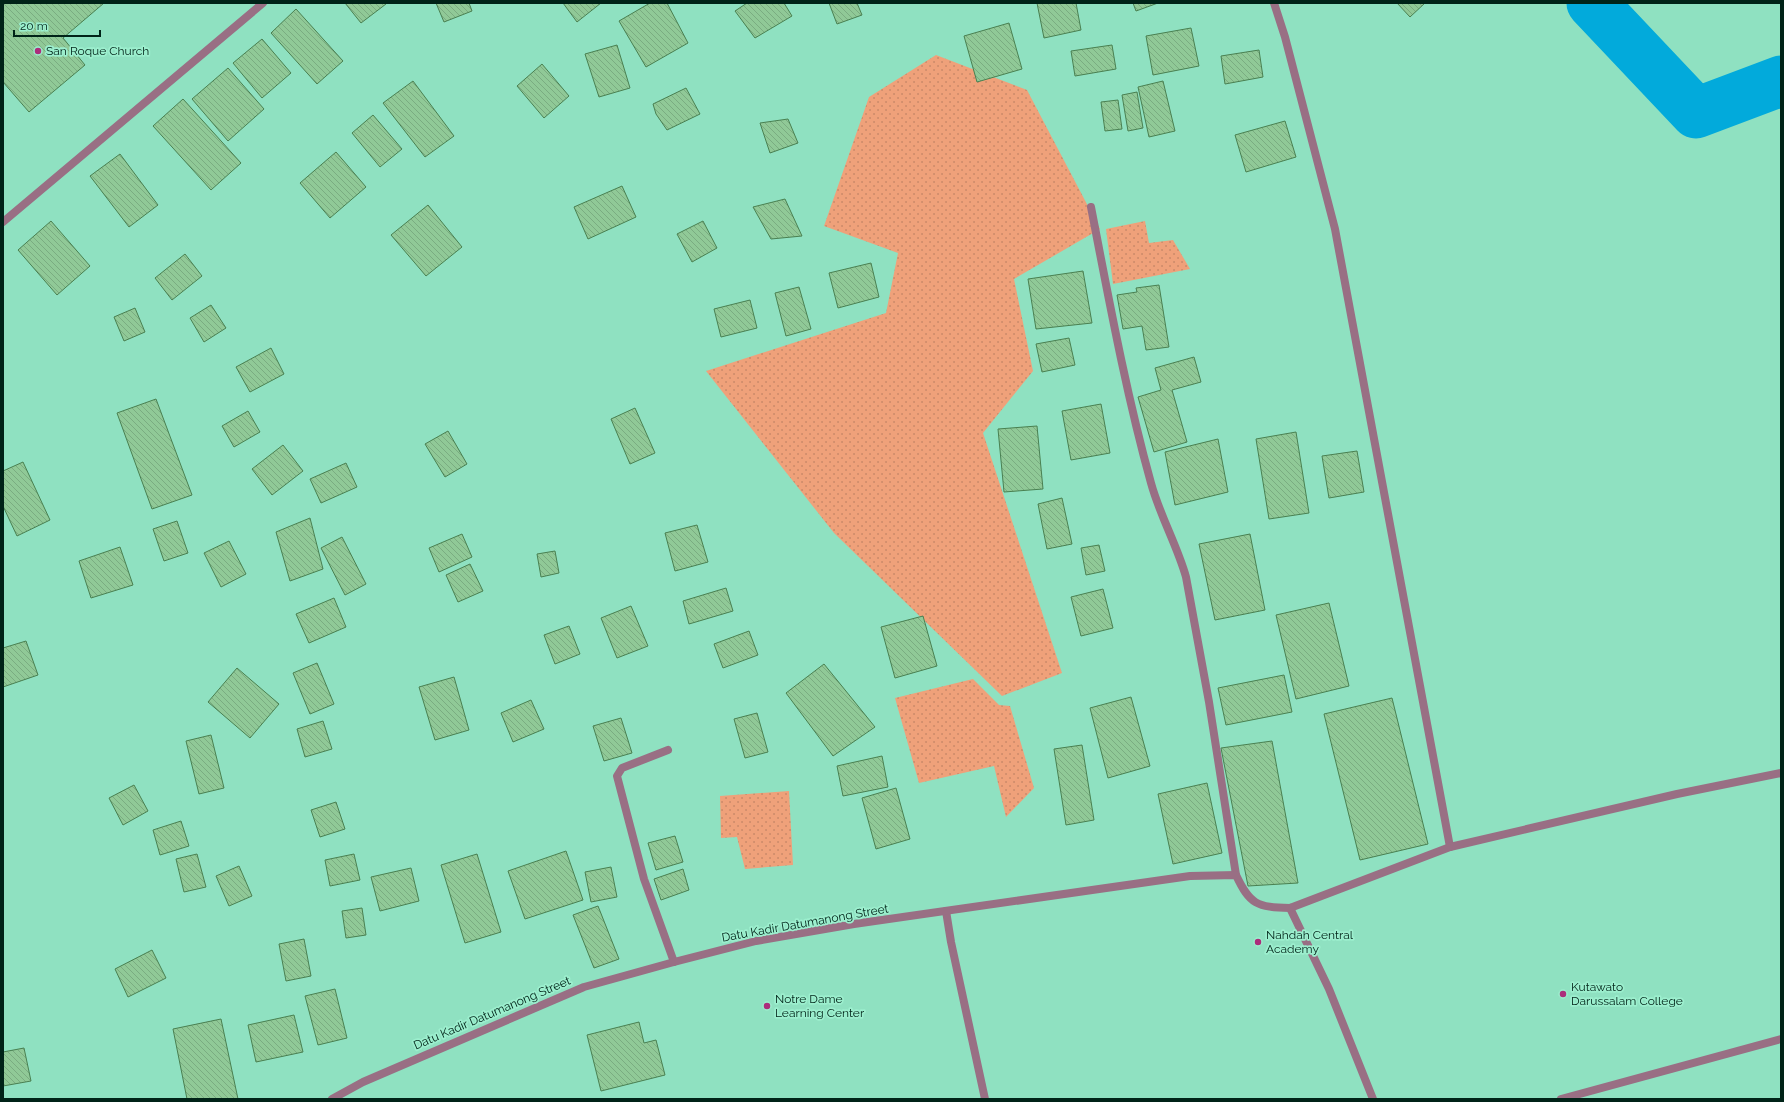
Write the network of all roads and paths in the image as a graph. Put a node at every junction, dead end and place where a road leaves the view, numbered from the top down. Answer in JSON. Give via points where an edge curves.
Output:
{"nodes":[{"id":1,"x":263,"y":3,"type":"edge"},
{"id":2,"x":1274,"y":3,"type":"edge"},
{"id":3,"x":1091,"y":207,"type":"dead end"},
{"id":4,"x":3,"y":222,"type":"edge"},
{"id":5,"x":668,"y":750,"type":"dead end"},
{"id":6,"x":1781,"y":773,"type":"edge"},
{"id":7,"x":1450,"y":847,"type":"junction"},
{"id":8,"x":1236,"y":875,"type":"junction"},
{"id":9,"x":1290,"y":908,"type":"junction"},
{"id":10,"x":946,"y":911,"type":"junction"},
{"id":11,"x":674,"y":962,"type":"junction"},
{"id":12,"x":1781,"y":1039,"type":"edge"},
{"id":13,"x":332,"y":1099,"type":"edge"},
{"id":14,"x":985,"y":1099,"type":"edge"},
{"id":15,"x":1373,"y":1099,"type":"edge"},
{"id":16,"x":1561,"y":1099,"type":"edge"}],
"edges":[{"from":1,"to":4,"type":"street"},
{"from":2,"to":7,"type":"street","via":[[1335,229]]},
{"from":3,"to":8,"type":"street","via":[[1128,398],[1140,445],[1153,491],[1186,577]]},
{"from":5,"to":11,"type":"street","via":[[622,768],[617,776],[644,879]]},
{"from":6,"to":7,"type":"street","via":[[1676,794]]},
{"from":7,"to":9,"type":"street"},
{"from":8,"to":9,"type":"street","via":[[1244,893],[1250,899],[1265,906]]},
{"from":8,"to":10,"type":"street","name":"Datu Kadir Datumanong Street","via":[[1190,876]]},
{"from":9,"to":15,"type":"street","via":[[1329,989]]},
{"from":10,"to":11,"type":"street","name":"Datu Kadir Datumanong Street","via":[[763,940]]},
{"from":10,"to":14,"type":"street"},
{"from":11,"to":13,"type":"street","name":"Datu Kadir Datumanong Street","via":[[584,987],[363,1082]]},
{"from":12,"to":16,"type":"street"}]}
